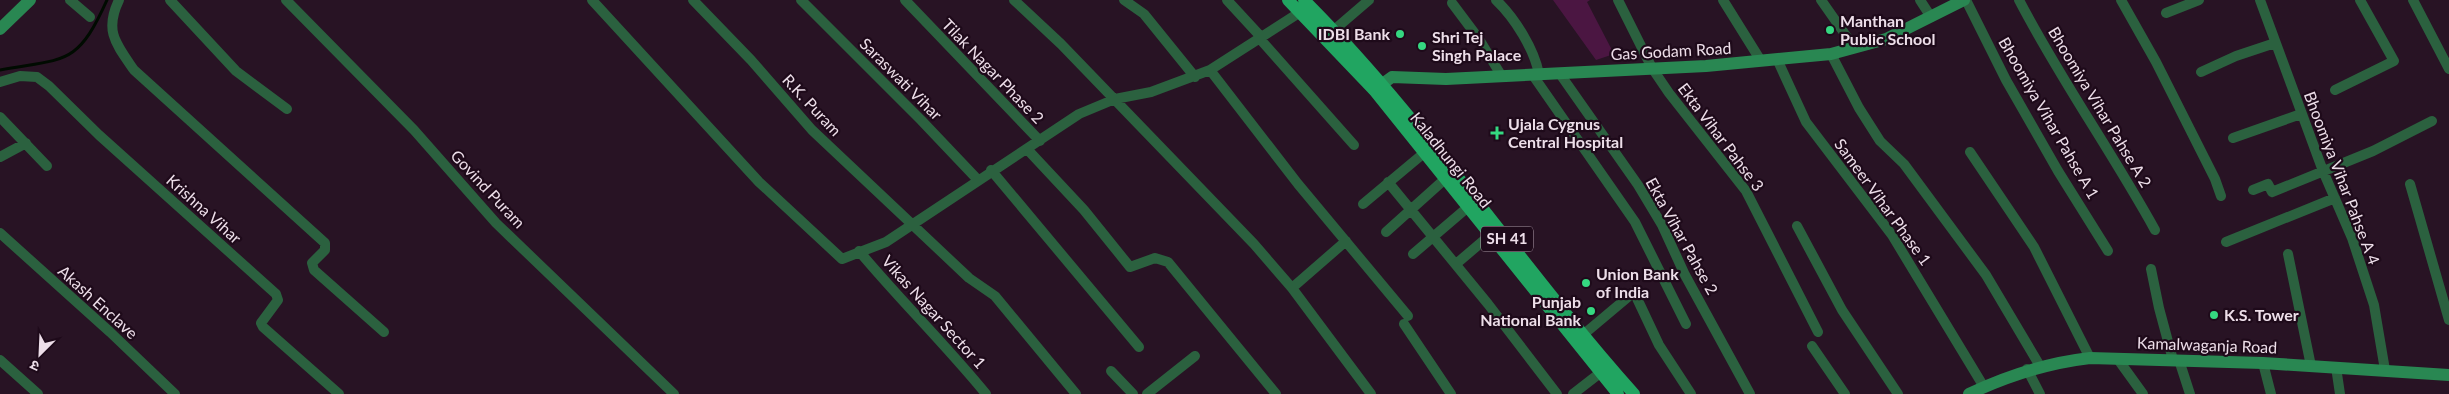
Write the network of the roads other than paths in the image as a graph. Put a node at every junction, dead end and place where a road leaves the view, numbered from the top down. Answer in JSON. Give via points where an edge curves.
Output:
{"nodes":[{"id":1,"x":70,"y":0,"type":"edge"},
{"id":2,"x":119,"y":0,"type":"edge"},
{"id":3,"x":170,"y":0,"type":"edge"},
{"id":4,"x":286,"y":0,"type":"edge"},
{"id":5,"x":592,"y":0,"type":"edge"},
{"id":6,"x":693,"y":0,"type":"edge"},
{"id":7,"x":801,"y":0,"type":"edge"},
{"id":8,"x":905,"y":0,"type":"edge"},
{"id":9,"x":1014,"y":0,"type":"edge"},
{"id":10,"x":1124,"y":0,"type":"edge"},
{"id":11,"x":1228,"y":0,"type":"edge"},
{"id":12,"x":1288,"y":0,"type":"edge"},
{"id":13,"x":1369,"y":0,"type":"edge"},
{"id":14,"x":1496,"y":0,"type":"edge"},
{"id":15,"x":1618,"y":0,"type":"edge"},
{"id":16,"x":1723,"y":0,"type":"edge"},
{"id":17,"x":1821,"y":0,"type":"edge"},
{"id":18,"x":1920,"y":0,"type":"edge"},
{"id":19,"x":1965,"y":0,"type":"edge"},
{"id":20,"x":2019,"y":0,"type":"edge"},
{"id":21,"x":2121,"y":0,"type":"edge"},
{"id":22,"x":2199,"y":0,"type":"edge"},
{"id":23,"x":2260,"y":0,"type":"edge"},
{"id":24,"x":2360,"y":0,"type":"edge"},
{"id":25,"x":2413,"y":0,"type":"edge"},
{"id":26,"x":28,"y":1,"type":"edge"},
{"id":27,"x":1452,"y":3,"type":"dead end"},
{"id":28,"x":1305,"y":6,"type":"edge"},
{"id":29,"x":2166,"y":14,"type":"dead end"},
{"id":30,"x":90,"y":17,"type":"dead end"},
{"id":31,"x":1931,"y":17,"type":"junction"},
{"id":32,"x":0,"y":29,"type":"edge"},
{"id":33,"x":1334,"y":30,"type":"junction"},
{"id":34,"x":1261,"y":38,"type":"junction"},
{"id":35,"x":2275,"y":43,"type":"junction"},
{"id":36,"x":1854,"y":47,"type":"junction"},
{"id":37,"x":1831,"y":54,"type":"junction"},
{"id":38,"x":1777,"y":60,"type":"junction"},
{"id":39,"x":1761,"y":61,"type":"junction"},
{"id":40,"x":1652,"y":68,"type":"junction"},
{"id":41,"x":2449,"y":69,"type":"edge"},
{"id":42,"x":1210,"y":70,"type":"junction"},
{"id":43,"x":2201,"y":72,"type":"dead end"},
{"id":44,"x":1536,"y":74,"type":"junction"},
{"id":45,"x":1560,"y":74,"type":"junction"},
{"id":46,"x":1501,"y":75,"type":"junction"},
{"id":47,"x":1195,"y":77,"type":"junction"},
{"id":48,"x":0,"y":82,"type":"edge"},
{"id":49,"x":1377,"y":87,"type":"junction"},
{"id":50,"x":2336,"y":90,"type":"dead end"},
{"id":51,"x":1114,"y":99,"type":"junction"},
{"id":52,"x":287,"y":109,"type":"dead end"},
{"id":53,"x":2301,"y":114,"type":"junction"},
{"id":54,"x":0,"y":117,"type":"edge"},
{"id":55,"x":2432,"y":121,"type":"dead end"},
{"id":56,"x":2233,"y":138,"type":"dead end"},
{"id":57,"x":1040,"y":141,"type":"junction"},
{"id":58,"x":26,"y":143,"type":"junction"},
{"id":59,"x":1354,"y":145,"type":"dead end"},
{"id":60,"x":1027,"y":149,"type":"junction"},
{"id":61,"x":1428,"y":149,"type":"junction"},
{"id":62,"x":1970,"y":152,"type":"dead end"},
{"id":63,"x":0,"y":157,"type":"edge"},
{"id":64,"x":47,"y":166,"type":"dead end"},
{"id":65,"x":991,"y":170,"type":"junction"},
{"id":66,"x":2323,"y":171,"type":"junction"},
{"id":67,"x":1445,"y":179,"type":"junction"},
{"id":68,"x":978,"y":180,"type":"junction"},
{"id":69,"x":1388,"y":182,"type":"junction"},
{"id":70,"x":2410,"y":184,"type":"dead end"},
{"id":71,"x":2252,"y":190,"type":"dead end"},
{"id":72,"x":2220,"y":196,"type":"dead end"},
{"id":73,"x":2335,"y":198,"type":"junction"},
{"id":74,"x":1363,"y":204,"type":"dead end"},
{"id":75,"x":1468,"y":208,"type":"junction"},
{"id":76,"x":1411,"y":210,"type":"junction"},
{"id":77,"x":913,"y":225,"type":"junction"},
{"id":78,"x":1797,"y":226,"type":"dead end"},
{"id":79,"x":2155,"y":230,"type":"dead end"},
{"id":80,"x":1386,"y":232,"type":"dead end"},
{"id":81,"x":0,"y":233,"type":"edge"},
{"id":82,"x":1490,"y":235,"type":"junction"},
{"id":83,"x":1434,"y":237,"type":"junction"},
{"id":84,"x":1346,"y":241,"type":"junction"},
{"id":85,"x":2226,"y":242,"type":"dead end"},
{"id":86,"x":1504,"y":245,"type":"junction"},
{"id":87,"x":859,"y":251,"type":"junction"},
{"id":88,"x":2108,"y":251,"type":"dead end"},
{"id":89,"x":1413,"y":254,"type":"dead end"},
{"id":90,"x":2288,"y":254,"type":"dead end"},
{"id":91,"x":1456,"y":264,"type":"junction"},
{"id":92,"x":2152,"y":269,"type":"dead end"},
{"id":93,"x":1292,"y":288,"type":"junction"},
{"id":94,"x":2449,"y":320,"type":"edge"},
{"id":95,"x":1686,"y":324,"type":"dead end"},
{"id":96,"x":384,"y":332,"type":"dead end"},
{"id":97,"x":1818,"y":332,"type":"dead end"},
{"id":98,"x":1584,"y":334,"type":"junction"},
{"id":99,"x":1812,"y":346,"type":"dead end"},
{"id":100,"x":1139,"y":347,"type":"dead end"},
{"id":101,"x":1195,"y":356,"type":"dead end"},
{"id":102,"x":2090,"y":358,"type":"junction"},
{"id":103,"x":2117,"y":358,"type":"junction"},
{"id":104,"x":0,"y":360,"type":"edge"},
{"id":105,"x":2176,"y":360,"type":"junction"},
{"id":106,"x":2263,"y":363,"type":"junction"},
{"id":107,"x":2040,"y":366,"type":"junction"},
{"id":108,"x":2311,"y":366,"type":"junction"},
{"id":109,"x":2336,"y":368,"type":"junction"},
{"id":110,"x":2027,"y":369,"type":"junction"},
{"id":111,"x":2385,"y":370,"type":"junction"},
{"id":112,"x":1111,"y":371,"type":"dead end"},
{"id":113,"x":1600,"y":373,"type":"junction"},
{"id":114,"x":2449,"y":375,"type":"edge"},
{"id":115,"x":1984,"y":387,"type":"junction"},
{"id":116,"x":38,"y":394,"type":"edge"},
{"id":117,"x":176,"y":394,"type":"edge"},
{"id":118,"x":339,"y":394,"type":"edge"},
{"id":119,"x":674,"y":394,"type":"edge"},
{"id":120,"x":986,"y":394,"type":"edge"},
{"id":121,"x":1076,"y":394,"type":"edge"},
{"id":122,"x":1133,"y":394,"type":"edge"},
{"id":123,"x":1147,"y":394,"type":"edge"},
{"id":124,"x":1276,"y":394,"type":"edge"},
{"id":125,"x":1371,"y":394,"type":"edge"},
{"id":126,"x":1451,"y":394,"type":"edge"},
{"id":127,"x":1557,"y":394,"type":"edge"},
{"id":128,"x":1573,"y":394,"type":"edge"},
{"id":129,"x":1618,"y":394,"type":"edge"},
{"id":130,"x":1634,"y":394,"type":"edge"},
{"id":131,"x":1691,"y":394,"type":"edge"},
{"id":132,"x":1750,"y":394,"type":"edge"},
{"id":133,"x":1845,"y":394,"type":"edge"},
{"id":134,"x":1898,"y":394,"type":"edge"},
{"id":135,"x":1969,"y":394,"type":"edge"},
{"id":136,"x":2040,"y":394,"type":"edge"},
{"id":137,"x":2143,"y":394,"type":"edge"},
{"id":138,"x":2190,"y":394,"type":"edge"},
{"id":139,"x":2271,"y":394,"type":"edge"},
{"id":140,"x":2340,"y":394,"type":"edge"}],
"edges":[{"from":1,"to":30,"type":"street"},
{"from":2,"to":96,"type":"street","via":[[111,22],[113,34],[134,70],[325,243],[325,250],[312,263],[314,270]]},
{"from":3,"to":52,"type":"street","via":[[236,72]]},
{"from":4,"to":119,"type":"street","name":"Govind Puram","via":[[414,130],[496,223]]},
{"from":5,"to":87,"type":"street","via":[[773,195],[842,259]]},
{"from":6,"to":77,"type":"street","name":"R.K. Puram","via":[[812,130]]},
{"from":7,"to":68,"type":"street","name":"Saraswati Vihar"},
{"from":8,"to":57,"type":"street","name":"Tilak Nagar Phase 2"},
{"from":9,"to":51,"type":"street"},
{"from":10,"to":47,"type":"street","via":[[1144,14]]},
{"from":11,"to":34,"type":"street"},
{"from":12,"to":28,"type":"main road","name":"Kaladhungi Road","number":"SH 41"},
{"from":13,"to":33,"type":"street"},
{"from":14,"to":44,"type":"street","via":[[1520,31],[1536,61]]},
{"from":15,"to":40,"type":"street","name":"Ekta Vihar Pahse 3"},
{"from":16,"to":39,"type":"street"},
{"from":17,"to":36,"type":"street"},
{"from":18,"to":31,"type":"street"},
{"from":19,"to":31,"type":"main road","name":"Gas Godam Road"},
{"from":19,"to":88,"type":"street","name":"Bhoomiya Vihar Pahse A 1","via":[[2006,80]]},
{"from":20,"to":79,"type":"street","name":"Bhoomiya Vihar Pahse A 2"},
{"from":21,"to":72,"type":"street","via":[[2156,62],[2215,179]]},
{"from":22,"to":29,"type":"street"},
{"from":23,"to":35,"type":"street","name":"Bhoomiya Vihar Pahse A 4"},
{"from":24,"to":50,"type":"street","via":[[2394,62]]},
{"from":25,"to":41,"type":"street"},
{"from":26,"to":32,"type":"main road"},
{"from":27,"to":46,"type":"street"},
{"from":28,"to":33,"type":"main road","name":"Kaladhungi Road","number":"SH 41"},
{"from":28,"to":34,"type":"street"},
{"from":28,"to":49,"type":"main road","name":"Kaladhungi Road","number":"SH 41"},
{"from":31,"to":36,"type":"main road","name":"Gas Godam Road","via":[[1886,39]]},
{"from":33,"to":49,"type":"main road","name":"Kaladhungi Road","number":"SH 41"},
{"from":34,"to":42,"type":"street"},
{"from":34,"to":59,"type":"street"},
{"from":35,"to":43,"type":"street"},
{"from":35,"to":53,"type":"street","name":"Bhoomiya Vihar Pahse A 4"},
{"from":36,"to":37,"type":"main road","name":"Gas Godam Road"},
{"from":37,"to":38,"type":"main road","name":"Gas Godam Road"},
{"from":37,"to":107,"type":"street","via":[[1880,141],[1904,164],[1986,275]]},
{"from":38,"to":39,"type":"main road","name":"Gas Godam Road"},
{"from":38,"to":115,"type":"street","name":"Sameer Vihar Phase 1","via":[[1806,122],[1892,235]]},
{"from":39,"to":40,"type":"main road","name":"Gas Godam Road"},
{"from":40,"to":45,"type":"main road","name":"Gas Godam Road"},
{"from":40,"to":97,"type":"street","name":"Ekta Vihar Pahse 3","via":[[1746,191]]},
{"from":42,"to":47,"type":"street"},
{"from":42,"to":84,"type":"street"},
{"from":44,"to":45,"type":"main road","name":"Gas Godam Road"},
{"from":44,"to":46,"type":"main road","name":"Gas Godam Road"},
{"from":44,"to":95,"type":"street","via":[[1635,222]]},
{"from":45,"to":132,"type":"street","name":"Ekta Vihar Pahse 2","via":[[1652,209]]},
{"from":46,"to":49,"type":"main road","name":"Gas Godam Road","via":[[1446,79],[1392,77]]},
{"from":47,"to":51,"type":"street","via":[[1151,92]]},
{"from":48,"to":118,"type":"street","name":"Krishna Vihar","via":[[20,76],[37,77],[49,86],[276,294],[278,300],[261,322],[263,326]]},
{"from":49,"to":61,"type":"main road","name":"Kaladhungi Road","number":"SH 41"},
{"from":51,"to":57,"type":"street","via":[[1079,114]]},
{"from":51,"to":93,"type":"street","via":[[1215,202]]},
{"from":53,"to":56,"type":"street"},
{"from":53,"to":66,"type":"street","name":"Bhoomiya Vihar Pahse A 4"},
{"from":54,"to":58,"type":"street"},
{"from":55,"to":66,"type":"street"},
{"from":57,"to":60,"type":"street"},
{"from":58,"to":63,"type":"street"},
{"from":58,"to":64,"type":"street"},
{"from":60,"to":65,"type":"street"},
{"from":60,"to":124,"type":"street","via":[[1084,210],[1130,267],[1155,258],[1168,262]]},
{"from":61,"to":67,"type":"main road","name":"Kaladhungi Road","number":"SH 41"},
{"from":61,"to":69,"type":"street"},
{"from":61,"to":86,"type":"main road","name":"Kaladhungi Road","number":"SH 41"},
{"from":62,"to":102,"type":"street","via":[[2034,247]]},
{"from":65,"to":68,"type":"street"},
{"from":65,"to":100,"type":"street"},
{"from":66,"to":71,"type":"street","via":[[2272,192],[2268,184]]},
{"from":66,"to":73,"type":"street","name":"Bhoomiya Vihar Pahse A 4"},
{"from":67,"to":75,"type":"main road","name":"Kaladhungi Road","number":"SH 41"},
{"from":67,"to":76,"type":"street"},
{"from":68,"to":77,"type":"street"},
{"from":69,"to":74,"type":"street"},
{"from":69,"to":76,"type":"street"},
{"from":70,"to":94,"type":"street"},
{"from":73,"to":85,"type":"street"},
{"from":73,"to":111,"type":"street","name":"Bhoomiya Vihar Pahse A 4","via":[[2374,305]]},
{"from":75,"to":82,"type":"main road","name":"Kaladhungi Road","number":"SH 41"},
{"from":75,"to":83,"type":"street"},
{"from":76,"to":80,"type":"street"},
{"from":76,"to":83,"type":"street"},
{"from":77,"to":87,"type":"street","via":[[886,242]]},
{"from":77,"to":121,"type":"street","name":"R.K. Puram","via":[[976,285],[995,296]]},
{"from":78,"to":134,"type":"street","via":[[1842,310]]},
{"from":81,"to":117,"type":"street","name":"Akash Enclave"},
{"from":82,"to":86,"type":"main road","name":"Kaladhungi Road","number":"SH 41"},
{"from":82,"to":91,"type":"street"},
{"from":83,"to":89,"type":"street"},
{"from":83,"to":91,"type":"street"},
{"from":84,"to":93,"type":"street"},
{"from":84,"to":126,"type":"street","via":[[1406,320]]},
{"from":86,"to":98,"type":"main road","name":"Kaladhungi Road","number":"SH 41"},
{"from":86,"to":113,"type":"main road","name":"Kaladhungi Road","number":"SH 41"},
{"from":87,"to":120,"type":"street","name":"Vikas Nagar Sector 1"},
{"from":90,"to":108,"type":"street"},
{"from":91,"to":127,"type":"street"},
{"from":92,"to":105,"type":"street","via":[[2159,308]]},
{"from":93,"to":125,"type":"street"},
{"from":98,"to":130,"type":"main road","name":"Kaladhungi Road","number":"SH 41"},
{"from":98,"to":131,"type":"street","via":[[1634,292],[1659,345]]},
{"from":99,"to":133,"type":"street"},
{"from":101,"to":123,"type":"street"},
{"from":102,"to":103,"type":"main road","name":"Kamalwaganja Road"},
{"from":102,"to":107,"type":"main road","name":"Kamalwaganja Road"},
{"from":103,"to":105,"type":"main road","name":"Kamalwaganja Road"},
{"from":103,"to":137,"type":"street"},
{"from":104,"to":116,"type":"street"},
{"from":105,"to":106,"type":"main road","name":"Kamalwaganja Road"},
{"from":105,"to":138,"type":"street"},
{"from":106,"to":108,"type":"main road","name":"Kamalwaganja Road"},
{"from":106,"to":139,"type":"street"},
{"from":107,"to":110,"type":"main road","name":"Kamalwaganja Road"},
{"from":108,"to":109,"type":"main road","name":"Kamalwaganja Road"},
{"from":109,"to":111,"type":"main road","name":"Kamalwaganja Road"},
{"from":109,"to":140,"type":"street"},
{"from":110,"to":115,"type":"main road","name":"Kamalwaganja Road"},
{"from":110,"to":136,"type":"street"},
{"from":111,"to":114,"type":"main road","name":"Kamalwaganja Road"},
{"from":112,"to":122,"type":"street"},
{"from":113,"to":128,"type":"street"},
{"from":113,"to":129,"type":"main road","name":"Kaladhungi Road","number":"SH 41"},
{"from":115,"to":135,"type":"main road","name":"Kamalwaganja Road"}]}
